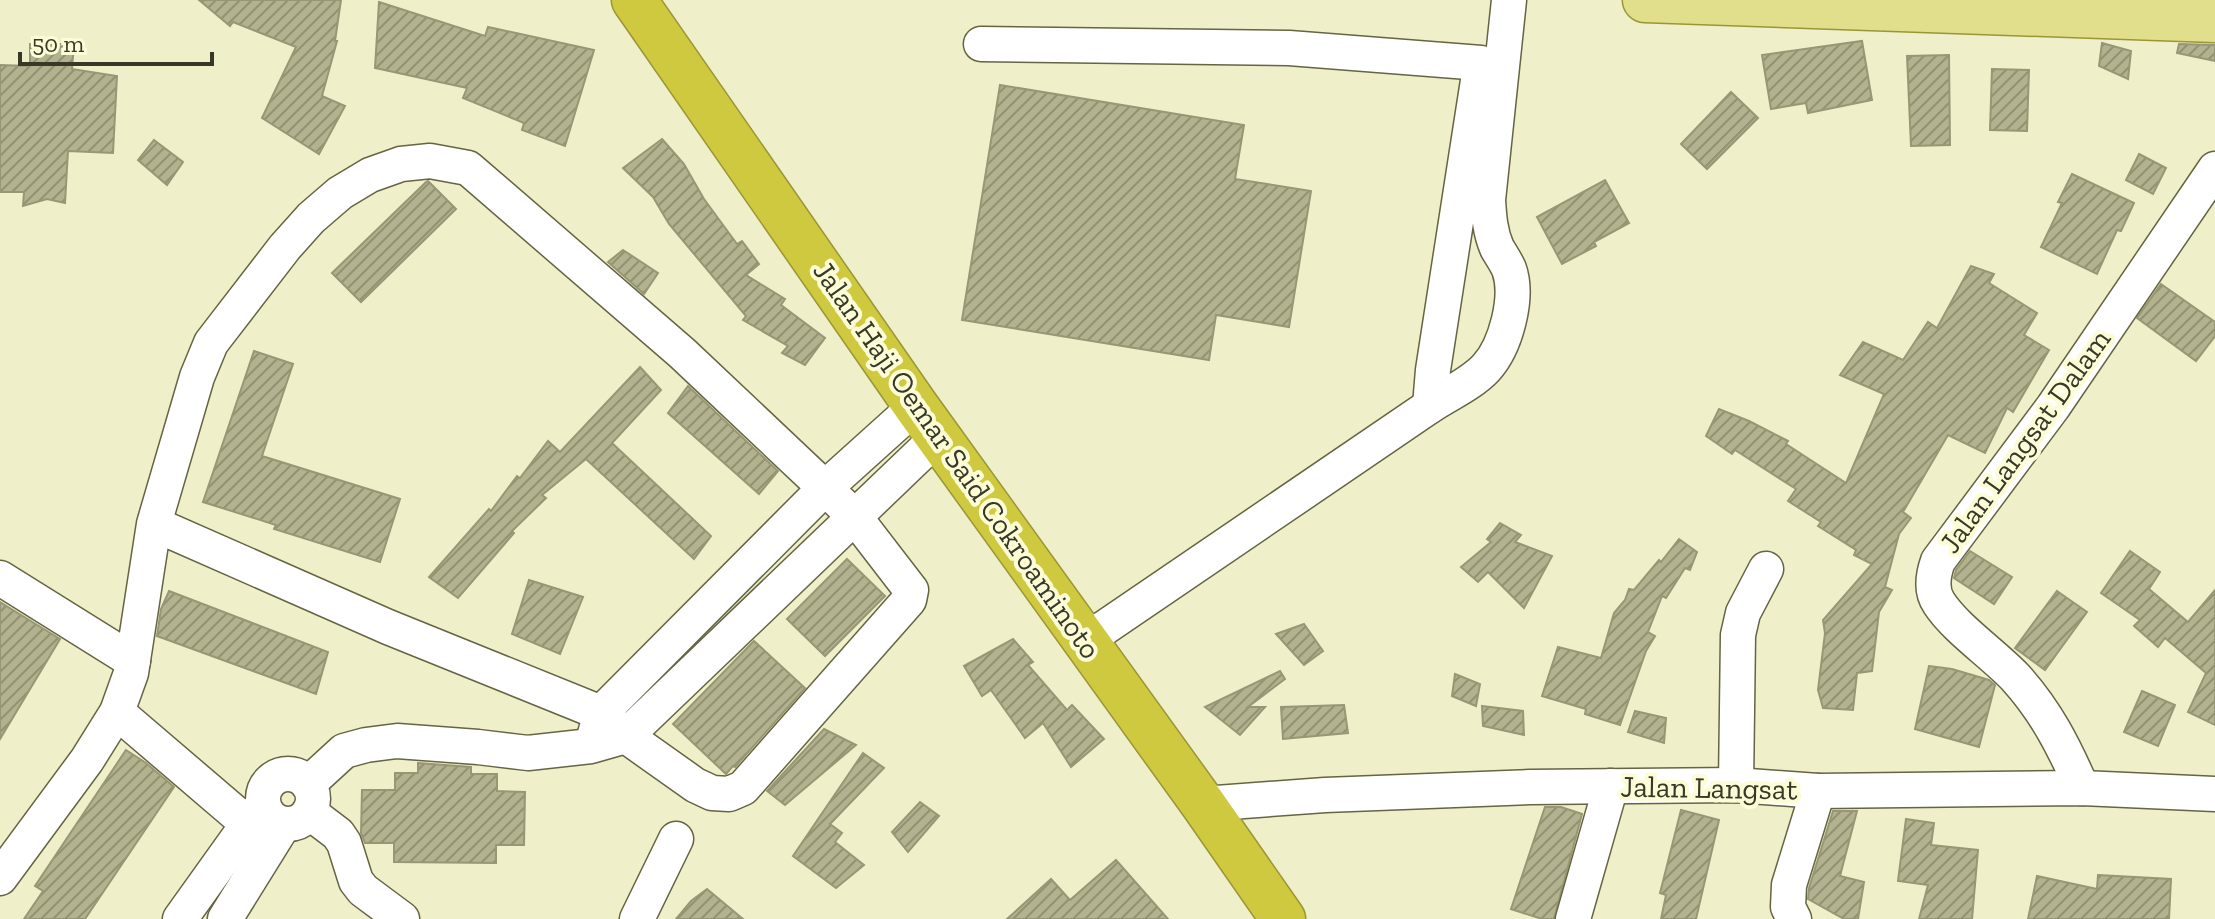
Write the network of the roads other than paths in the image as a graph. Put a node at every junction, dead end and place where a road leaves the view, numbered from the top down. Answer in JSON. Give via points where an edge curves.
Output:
{"nodes":[{"id":1,"x":634,"y":0,"type":"edge"},
{"id":2,"x":1486,"y":0,"type":"edge"},
{"id":3,"x":1509,"y":0,"type":"edge"},
{"id":4,"x":1645,"y":0,"type":"edge"},
{"id":5,"x":2215,"y":20,"type":"edge"},
{"id":6,"x":981,"y":44,"type":"dead end"},
{"id":7,"x":1481,"y":63,"type":"junction"},
{"id":8,"x":2215,"y":169,"type":"edge"},
{"id":9,"x":1430,"y":406,"type":"junction"},
{"id":10,"x":928,"y":421,"type":"junction"},
{"id":11,"x":825,"y":488,"type":"junction"},
{"id":12,"x":854,"y":516,"type":"junction"},
{"id":13,"x":154,"y":524,"type":"junction"},
{"id":14,"x":1766,"y":569,"type":"dead end"},
{"id":15,"x":0,"y":578,"type":"edge"},
{"id":16,"x":1085,"y":641,"type":"junction"},
{"id":17,"x":133,"y":661,"type":"junction"},
{"id":18,"x":117,"y":712,"type":"junction"},
{"id":19,"x":601,"y":713,"type":"junction"},
{"id":20,"x":626,"y":736,"type":"junction"},
{"id":21,"x":591,"y":746,"type":"junction"},
{"id":22,"x":1736,"y":785,"type":"junction"},
{"id":23,"x":1611,"y":786,"type":"junction"},
{"id":24,"x":2082,"y":788,"type":"junction"},
{"id":25,"x":1818,"y":791,"type":"junction"},
{"id":26,"x":2215,"y":794,"type":"edge"},
{"id":27,"x":1203,"y":804,"type":"junction"},
{"id":28,"x":282,"y":810,"type":"junction"},
{"id":29,"x":676,"y":839,"type":"dead end"},
{"id":30,"x":0,"y":878,"type":"edge"},
{"id":31,"x":180,"y":919,"type":"edge"},
{"id":32,"x":225,"y":919,"type":"edge"},
{"id":33,"x":402,"y":919,"type":"edge"},
{"id":34,"x":637,"y":919,"type":"edge"},
{"id":35,"x":1283,"y":919,"type":"edge"},
{"id":36,"x":1573,"y":919,"type":"edge"},
{"id":37,"x":1794,"y":919,"type":"edge"}],
"edges":[{"from":1,"to":10,"type":"highway","name":"Jalan Haji Oemar Said Cokroaminoto"},
{"from":2,"to":7,"type":"street"},
{"from":3,"to":9,"type":"street","via":[[1488,200],[1489,223],[1509,269],[1512,305],[1500,346],[1486,367]]},
{"from":4,"to":5,"type":"main road"},
{"from":6,"to":7,"type":"street","via":[[1289,48]]},
{"from":7,"to":9,"type":"street"},
{"from":8,"to":24,"type":"street","name":"Jalan Langsat Dalam","via":[[1934,572],[1937,600],[2044,713]]},
{"from":9,"to":16,"type":"street"},
{"from":10,"to":11,"type":"street"},
{"from":10,"to":12,"type":"street"},
{"from":10,"to":16,"type":"highway","name":"Jalan Haji Oemar Said Cokroaminoto"},
{"from":11,"to":12,"type":"street"},
{"from":11,"to":13,"type":"street","via":[[682,353],[468,168],[430,161],[370,175],[330,201],[285,247],[211,343]]},
{"from":11,"to":19,"type":"street"},
{"from":12,"to":20,"type":"street"},
{"from":12,"to":20,"type":"street","via":[[911,590],[909,600],[743,788],[712,793]]},
{"from":13,"to":17,"type":"street"},
{"from":13,"to":19,"type":"street"},
{"from":14,"to":22,"type":"street","via":[[1738,635]]},
{"from":15,"to":17,"type":"street"},
{"from":16,"to":27,"type":"highway","name":"Jalan Haji Oemar Said Cokroaminoto"},
{"from":17,"to":18,"type":"street"},
{"from":18,"to":28,"type":"street"},
{"from":18,"to":30,"type":"street"},
{"from":19,"to":20,"type":"street"},
{"from":19,"to":21,"type":"street"},
{"from":20,"to":21,"type":"street"},
{"from":21,"to":28,"type":"street","via":[[528,753],[397,741],[366,745],[344,751]]},
{"from":22,"to":23,"type":"street","name":"Jalan Langsat"},
{"from":22,"to":25,"type":"street","name":"Jalan Langsat"},
{"from":23,"to":27,"type":"street","name":"Jalan Langsat","via":[[1356,793]]},
{"from":23,"to":36,"type":"street"},
{"from":24,"to":25,"type":"street","name":"Jalan Langsat"},
{"from":24,"to":26,"type":"street","name":"Jalan Langsat"},
{"from":25,"to":37,"type":"street","via":[[1789,885],[1788,907]]},
{"from":27,"to":35,"type":"highway","name":"Jalan Haji Oemar Said Cokroaminoto"},
{"from":28,"to":31,"type":"street"},
{"from":28,"to":32,"type":"street"},
{"from":28,"to":33,"type":"street","via":[[338,834],[363,890]]},
{"from":29,"to":34,"type":"street"}]}
